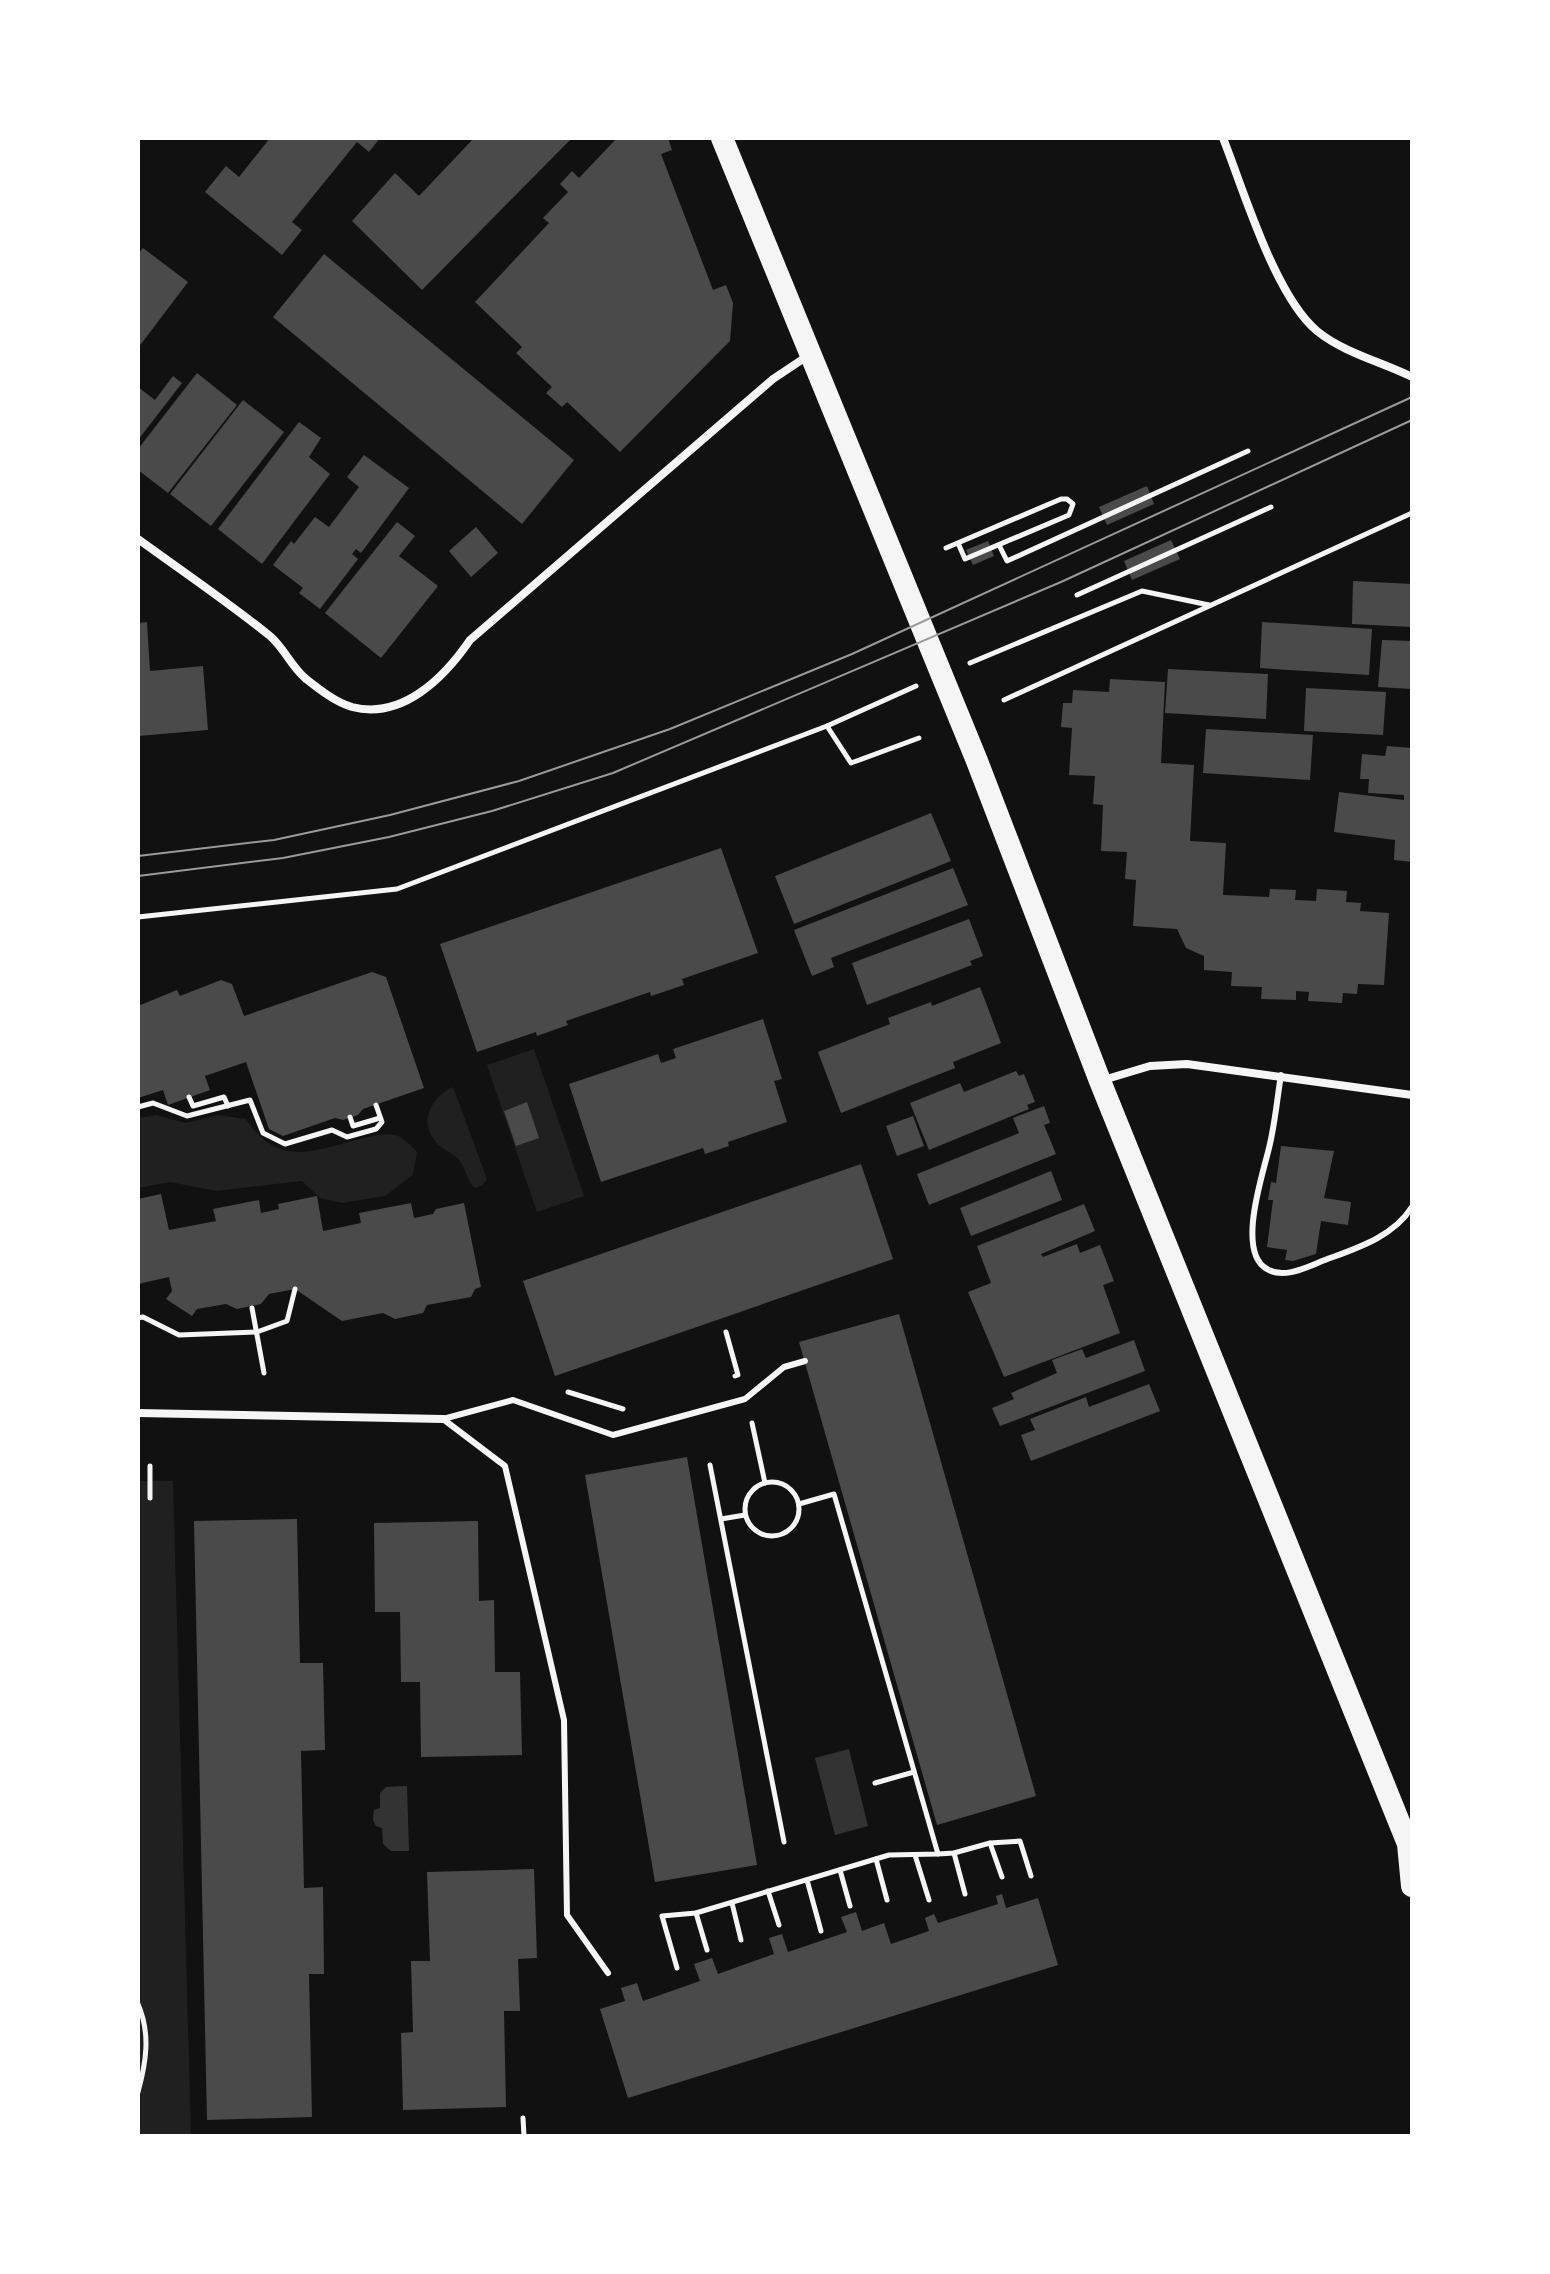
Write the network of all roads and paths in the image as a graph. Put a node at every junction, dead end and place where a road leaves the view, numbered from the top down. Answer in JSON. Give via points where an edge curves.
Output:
{"nodes":[{"id":1,"x":722,"y":138,"type":"edge"},
{"id":2,"x":1223,"y":138,"type":"edge"},
{"id":3,"x":810,"y":355,"type":"junction"},
{"id":4,"x":1412,"y":377,"type":"edge"},
{"id":5,"x":1248,"y":451,"type":"dead end"},
{"id":6,"x":1271,"y":507,"type":"dead end"},
{"id":7,"x":1412,"y":513,"type":"edge"},
{"id":8,"x":138,"y":539,"type":"edge"},
{"id":9,"x":958,"y":543,"type":"junction"},
{"id":10,"x":999,"y":545,"type":"junction"},
{"id":11,"x":946,"y":548,"type":"dead end"},
{"id":12,"x":1077,"y":595,"type":"dead end"},
{"id":13,"x":1209,"y":605,"type":"junction"},
{"id":14,"x":956,"y":669,"type":"dead end"},
{"id":15,"x":927,"y":681,"type":"dead end"},
{"id":16,"x":1004,"y":700,"type":"dead end"},
{"id":17,"x":827,"y":726,"type":"junction"},
{"id":18,"x":919,"y":738,"type":"dead end"},
{"id":19,"x":138,"y":917,"type":"edge"},
{"id":20,"x":1281,"y":1075,"type":"junction"},
{"id":21,"x":1100,"y":1081,"type":"junction"},
{"id":22,"x":1412,"y":1095,"type":"edge"},
{"id":23,"x":189,"y":1097,"type":"dead end"},
{"id":24,"x":376,"y":1105,"type":"dead end"},
{"id":25,"x":228,"y":1106,"type":"junction"},
{"id":26,"x":138,"y":1107,"type":"edge"},
{"id":27,"x":350,"y":1117,"type":"dead end"},
{"id":28,"x":380,"y":1118,"type":"junction"},
{"id":29,"x":1412,"y":1207,"type":"edge"},
{"id":30,"x":295,"y":1289,"type":"dead end"},
{"id":31,"x":252,"y":1308,"type":"dead end"},
{"id":32,"x":138,"y":1318,"type":"edge"},
{"id":33,"x":257,"y":1332,"type":"junction"},
{"id":34,"x":726,"y":1332,"type":"dead end"},
{"id":35,"x":805,"y":1361,"type":"dead end"},
{"id":36,"x":264,"y":1373,"type":"dead end"},
{"id":37,"x":729,"y":1378,"type":"dead end"},
{"id":38,"x":561,"y":1390,"type":"dead end"},
{"id":39,"x":636,"y":1409,"type":"dead end"},
{"id":40,"x":138,"y":1413,"type":"edge"},
{"id":41,"x":443,"y":1419,"type":"junction"},
{"id":42,"x":752,"y":1423,"type":"dead end"},
{"id":43,"x":710,"y":1465,"type":"dead end"},
{"id":44,"x":150,"y":1466,"type":"dead end"},
{"id":45,"x":765,"y":1483,"type":"junction"},
{"id":46,"x":150,"y":1498,"type":"dead end"},
{"id":47,"x":799,"y":1504,"type":"junction"},
{"id":48,"x":745,"y":1515,"type":"junction"},
{"id":49,"x":721,"y":1519,"type":"junction"},
{"id":50,"x":914,"y":1772,"type":"junction"},
{"id":51,"x":875,"y":1783,"type":"dead end"},
{"id":52,"x":784,"y":1842,"type":"dead end"},
{"id":53,"x":990,"y":1843,"type":"junction"},
{"id":54,"x":1410,"y":1846,"type":"edge"},
{"id":55,"x":954,"y":1853,"type":"junction"},
{"id":56,"x":938,"y":1854,"type":"junction"},
{"id":57,"x":915,"y":1855,"type":"junction"},
{"id":58,"x":876,"y":1859,"type":"junction"},
{"id":59,"x":840,"y":1870,"type":"junction"},
{"id":60,"x":1031,"y":1876,"type":"dead end"},
{"id":61,"x":1002,"y":1877,"type":"dead end"},
{"id":62,"x":807,"y":1880,"type":"junction"},
{"id":63,"x":1412,"y":1886,"type":"edge"},
{"id":64,"x":768,"y":1891,"type":"junction"},
{"id":65,"x":965,"y":1894,"type":"dead end"},
{"id":66,"x":887,"y":1900,"type":"dead end"},
{"id":67,"x":929,"y":1900,"type":"dead end"},
{"id":68,"x":732,"y":1903,"type":"junction"},
{"id":69,"x":850,"y":1906,"type":"dead end"},
{"id":70,"x":696,"y":1913,"type":"junction"},
{"id":71,"x":779,"y":1925,"type":"dead end"},
{"id":72,"x":821,"y":1931,"type":"dead end"},
{"id":73,"x":741,"y":1940,"type":"dead end"},
{"id":74,"x":707,"y":1950,"type":"dead end"},
{"id":75,"x":677,"y":1968,"type":"dead end"},
{"id":76,"x":608,"y":1973,"type":"dead end"},
{"id":77,"x":138,"y":2004,"type":"edge"},
{"id":78,"x":138,"y":2092,"type":"edge"},
{"id":79,"x":523,"y":2118,"type":"dead end"},
{"id":80,"x":524,"y":2136,"type":"edge"}],
"edges":[{"from":1,"to":3,"type":"highway"},
{"from":2,"to":4,"type":"street","via":[[1278,276],[1302,316],[1339,344]]},
{"from":3,"to":8,"type":"street","via":[[773,379],[470,640],[454,663],[417,696],[395,707],[349,706],[328,695],[302,675],[271,638]]},
{"from":3,"to":21,"type":"highway"},
{"from":5,"to":10,"type":"path","via":[[1007,561]]},
{"from":6,"to":12,"type":"path"},
{"from":7,"to":13,"type":"path"},
{"from":9,"to":10,"type":"path","via":[[965,559]]},
{"from":9,"to":10,"type":"path","via":[[1061,499],[1073,504],[1069,515]]},
{"from":9,"to":11,"type":"path"},
{"from":13,"to":14,"type":"path","via":[[1142,591]]},
{"from":13,"to":16,"type":"path"},
{"from":15,"to":17,"type":"path"},
{"from":17,"to":18,"type":"path","via":[[851,763]]},
{"from":17,"to":19,"type":"path","via":[[397,889]]},
{"from":20,"to":21,"type":"street","via":[[1187,1064],[1150,1066]]},
{"from":20,"to":22,"type":"street"},
{"from":20,"to":29,"type":"lane","via":[[1252,1239],[1266,1269],[1295,1271],[1373,1242]]},
{"from":21,"to":54,"type":"highway"},
{"from":23,"to":25,"type":"path","via":[[193,1106],[224,1097]]},
{"from":24,"to":28,"type":"path"},
{"from":25,"to":26,"type":"path","via":[[187,1116],[153,1103]]},
{"from":25,"to":28,"type":"path","via":[[250,1100],[263,1133],[285,1144],[332,1130],[347,1137],[376,1129]]},
{"from":27,"to":28,"type":"path","via":[[353,1126]]},
{"from":30,"to":33,"type":"path","via":[[287,1321]]},
{"from":31,"to":33,"type":"path"},
{"from":32,"to":33,"type":"path","via":[[179,1335]]},
{"from":33,"to":36,"type":"path"},
{"from":34,"to":37,"type":"path","via":[[738,1375]]},
{"from":35,"to":41,"type":"lane","via":[[784,1367],[745,1399],[613,1435],[513,1400]]},
{"from":38,"to":39,"type":"path"},
{"from":40,"to":41,"type":"street"},
{"from":41,"to":76,"type":"lane","via":[[505,1466],[564,1720],[567,1915]]},
{"from":42,"to":45,"type":"path"},
{"from":43,"to":49,"type":"path"},
{"from":44,"to":46,"type":"path"},
{"from":45,"to":47,"type":"path","via":[[783,1484]]},
{"from":45,"to":48,"type":"path","via":[[750,1493]]},
{"from":47,"to":48,"type":"path","via":[[797,1521],[777,1537],[759,1534]]},
{"from":47,"to":50,"type":"path","via":[[834,1494]]},
{"from":48,"to":49,"type":"path"},
{"from":49,"to":52,"type":"path"},
{"from":50,"to":51,"type":"path"},
{"from":50,"to":56,"type":"path"},
{"from":53,"to":55,"type":"path"},
{"from":53,"to":60,"type":"path","via":[[1020,1841]]},
{"from":53,"to":61,"type":"path"},
{"from":54,"to":63,"type":"highway"},
{"from":55,"to":56,"type":"path"},
{"from":55,"to":65,"type":"path"},
{"from":56,"to":57,"type":"path"},
{"from":57,"to":58,"type":"path"},
{"from":57,"to":67,"type":"path"},
{"from":58,"to":59,"type":"path"},
{"from":58,"to":66,"type":"path"},
{"from":59,"to":62,"type":"path"},
{"from":59,"to":69,"type":"path"},
{"from":62,"to":64,"type":"path"},
{"from":62,"to":72,"type":"path"},
{"from":64,"to":68,"type":"path"},
{"from":64,"to":71,"type":"path"},
{"from":68,"to":70,"type":"path"},
{"from":68,"to":73,"type":"path"},
{"from":70,"to":74,"type":"path"},
{"from":70,"to":75,"type":"path","via":[[662,1916]]},
{"from":77,"to":78,"type":"path","via":[[146,2043]]},
{"from":79,"to":80,"type":"path"}]}
